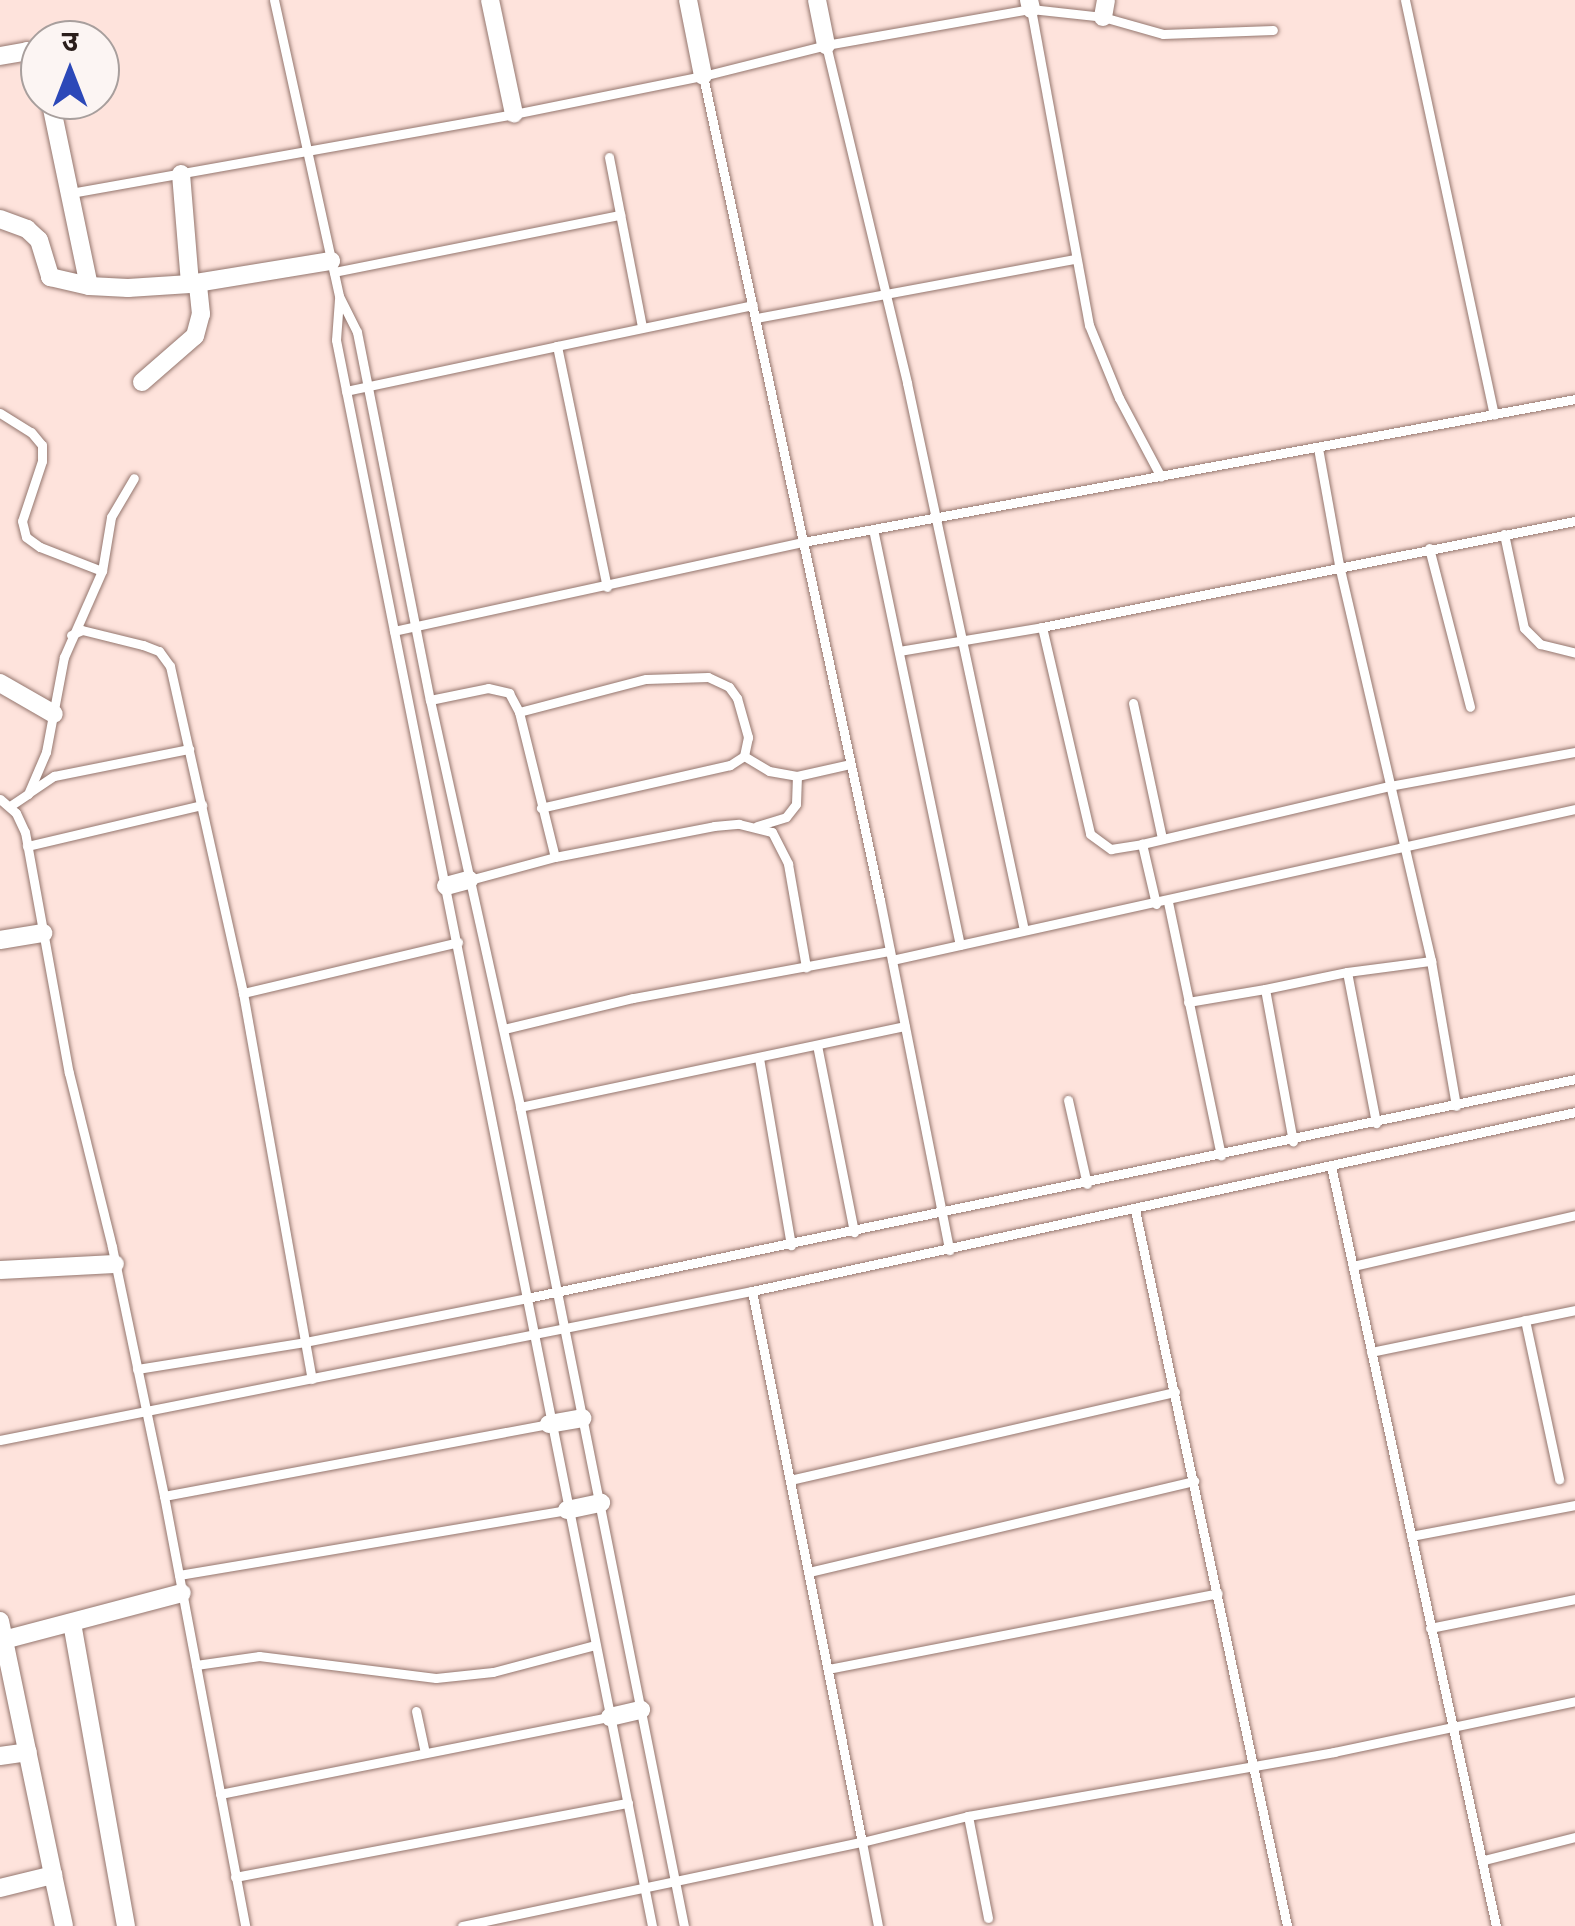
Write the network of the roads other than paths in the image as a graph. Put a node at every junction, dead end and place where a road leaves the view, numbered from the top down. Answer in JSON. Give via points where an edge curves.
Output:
{"nodes":[{"id":1,"x":274,"y":0,"type":"edge"},
{"id":2,"x":490,"y":0,"type":"edge"},
{"id":3,"x":688,"y":0,"type":"edge"},
{"id":4,"x":817,"y":0,"type":"edge"},
{"id":5,"x":1405,"y":0,"type":"edge"},
{"id":6,"x":1030,"y":5,"type":"edge"},
{"id":7,"x":1060,"y":5,"type":"edge"},
{"id":8,"x":1104,"y":9,"type":"edge"},
{"id":9,"x":1273,"y":30,"type":"dead end"},
{"id":10,"x":826,"y":45,"type":"junction"},
{"id":11,"x":703,"y":76,"type":"junction"},
{"id":12,"x":514,"y":114,"type":"junction"},
{"id":13,"x":54,"y":120,"type":"edge"},
{"id":14,"x":308,"y":152,"type":"junction"},
{"id":15,"x":609,"y":157,"type":"dead end"},
{"id":16,"x":182,"y":174,"type":"junction"},
{"id":17,"x":71,"y":194,"type":"junction"},
{"id":18,"x":620,"y":216,"type":"junction"},
{"id":19,"x":0,"y":219,"type":"edge"},
{"id":20,"x":1076,"y":259,"type":"junction"},
{"id":21,"x":333,"y":267,"type":"junction"},
{"id":22,"x":194,"y":283,"type":"junction"},
{"id":23,"x":89,"y":286,"type":"junction"},
{"id":24,"x":886,"y":293,"type":"junction"},
{"id":25,"x":339,"y":296,"type":"junction"},
{"id":26,"x":753,"y":305,"type":"junction"},
{"id":27,"x":756,"y":318,"type":"junction"},
{"id":28,"x":642,"y":327,"type":"junction"},
{"id":29,"x":558,"y":346,"type":"junction"},
{"id":30,"x":142,"y":382,"type":"dead end"},
{"id":31,"x":369,"y":386,"type":"junction"},
{"id":32,"x":346,"y":391,"type":"junction"},
{"id":33,"x":1575,"y":399,"type":"edge"},
{"id":34,"x":0,"y":413,"type":"edge"},
{"id":35,"x":1494,"y":415,"type":"junction"},
{"id":36,"x":1318,"y":448,"type":"junction"},
{"id":37,"x":1160,"y":477,"type":"junction"},
{"id":38,"x":134,"y":478,"type":"dead end"},
{"id":39,"x":936,"y":519,"type":"junction"},
{"id":40,"x":1575,"y":521,"type":"edge"},
{"id":41,"x":874,"y":529,"type":"junction"},
{"id":42,"x":1504,"y":534,"type":"junction"},
{"id":43,"x":803,"y":542,"type":"junction"},
{"id":44,"x":1429,"y":548,"type":"junction"},
{"id":45,"x":1340,"y":565,"type":"junction"},
{"id":46,"x":102,"y":571,"type":"junction"},
{"id":47,"x":606,"y":587,"type":"junction"},
{"id":48,"x":414,"y":622,"type":"junction"},
{"id":49,"x":1042,"y":628,"type":"junction"},
{"id":50,"x":394,"y":630,"type":"junction"},
{"id":51,"x":71,"y":634,"type":"junction"},
{"id":52,"x":963,"y":640,"type":"junction"},
{"id":53,"x":898,"y":652,"type":"junction"},
{"id":54,"x":1575,"y":653,"type":"edge"},
{"id":55,"x":0,"y":683,"type":"edge"},
{"id":56,"x":430,"y":700,"type":"junction"},
{"id":57,"x":1133,"y":703,"type":"dead end"},
{"id":58,"x":1470,"y":707,"type":"dead end"},
{"id":59,"x":518,"y":712,"type":"junction"},
{"id":60,"x":54,"y":714,"type":"junction"},
{"id":61,"x":190,"y":749,"type":"junction"},
{"id":62,"x":1575,"y":752,"type":"edge"},
{"id":63,"x":744,"y":756,"type":"junction"},
{"id":64,"x":850,"y":764,"type":"junction"},
{"id":65,"x":797,"y":776,"type":"junction"},
{"id":66,"x":1389,"y":786,"type":"junction"},
{"id":67,"x":28,"y":794,"type":"junction"},
{"id":68,"x":5,"y":803,"type":"edge"},
{"id":69,"x":202,"y":805,"type":"junction"},
{"id":70,"x":541,"y":808,"type":"junction"},
{"id":71,"x":1575,"y":809,"type":"edge"},
{"id":72,"x":757,"y":826,"type":"junction"},
{"id":73,"x":1162,"y":838,"type":"junction"},
{"id":74,"x":1142,"y":844,"type":"junction"},
{"id":75,"x":27,"y":846,"type":"junction"},
{"id":76,"x":1406,"y":847,"type":"junction"},
{"id":77,"x":555,"y":856,"type":"junction"},
{"id":78,"x":470,"y":880,"type":"junction"},
{"id":79,"x":446,"y":886,"type":"junction"},
{"id":80,"x":1168,"y":902,"type":"junction"},
{"id":81,"x":1156,"y":904,"type":"junction"},
{"id":82,"x":1024,"y":930,"type":"junction"},
{"id":83,"x":42,"y":933,"type":"junction"},
{"id":84,"x":0,"y":940,"type":"edge"},
{"id":85,"x":458,"y":942,"type":"junction"},
{"id":86,"x":960,"y":945,"type":"junction"},
{"id":87,"x":891,"y":956,"type":"junction"},
{"id":88,"x":1431,"y":961,"type":"junction"},
{"id":89,"x":806,"y":967,"type":"junction"},
{"id":90,"x":1346,"y":972,"type":"junction"},
{"id":91,"x":1264,"y":989,"type":"junction"},
{"id":92,"x":243,"y":993,"type":"junction"},
{"id":93,"x":1188,"y":1002,"type":"junction"},
{"id":94,"x":905,"y":1026,"type":"junction"},
{"id":95,"x":504,"y":1028,"type":"junction"},
{"id":96,"x":816,"y":1046,"type":"junction"},
{"id":97,"x":759,"y":1058,"type":"junction"},
{"id":98,"x":1575,"y":1079,"type":"edge"},
{"id":99,"x":1068,"y":1100,"type":"dead end"},
{"id":100,"x":1456,"y":1106,"type":"junction"},
{"id":101,"x":520,"y":1107,"type":"junction"},
{"id":102,"x":1575,"y":1112,"type":"edge"},
{"id":103,"x":1376,"y":1123,"type":"junction"},
{"id":104,"x":1293,"y":1141,"type":"junction"},
{"id":105,"x":1220,"y":1156,"type":"junction"},
{"id":106,"x":1331,"y":1166,"type":"junction"},
{"id":107,"x":1087,"y":1184,"type":"junction"},
{"id":108,"x":1134,"y":1210,"type":"junction"},
{"id":109,"x":942,"y":1214,"type":"junction"},
{"id":110,"x":1575,"y":1215,"type":"edge"},
{"id":111,"x":854,"y":1232,"type":"junction"},
{"id":112,"x":791,"y":1244,"type":"junction"},
{"id":113,"x":949,"y":1250,"type":"junction"},
{"id":114,"x":115,"y":1264,"type":"junction"},
{"id":115,"x":1353,"y":1266,"type":"junction"},
{"id":116,"x":0,"y":1270,"type":"edge"},
{"id":117,"x":556,"y":1292,"type":"junction"},
{"id":118,"x":752,"y":1292,"type":"junction"},
{"id":119,"x":527,"y":1298,"type":"junction"},
{"id":120,"x":1575,"y":1310,"type":"edge"},
{"id":121,"x":1526,"y":1320,"type":"junction"},
{"id":122,"x":563,"y":1327,"type":"junction"},
{"id":123,"x":533,"y":1333,"type":"junction"},
{"id":124,"x":305,"y":1342,"type":"junction"},
{"id":125,"x":1371,"y":1352,"type":"junction"},
{"id":126,"x":137,"y":1369,"type":"junction"},
{"id":127,"x":312,"y":1379,"type":"junction"},
{"id":128,"x":1175,"y":1392,"type":"junction"},
{"id":129,"x":147,"y":1412,"type":"junction"},
{"id":130,"x":582,"y":1418,"type":"junction"},
{"id":131,"x":550,"y":1424,"type":"junction"},
{"id":132,"x":0,"y":1440,"type":"edge"},
{"id":133,"x":790,"y":1480,"type":"junction"},
{"id":134,"x":1560,"y":1480,"type":"dead end"},
{"id":135,"x":1194,"y":1481,"type":"junction"},
{"id":136,"x":164,"y":1496,"type":"junction"},
{"id":137,"x":601,"y":1503,"type":"junction"},
{"id":138,"x":1575,"y":1505,"type":"edge"},
{"id":139,"x":567,"y":1510,"type":"junction"},
{"id":140,"x":1411,"y":1536,"type":"junction"},
{"id":141,"x":808,"y":1572,"type":"junction"},
{"id":142,"x":181,"y":1584,"type":"junction"},
{"id":143,"x":1218,"y":1593,"type":"junction"},
{"id":144,"x":1575,"y":1599,"type":"edge"},
{"id":145,"x":0,"y":1621,"type":"edge"},
{"id":146,"x":72,"y":1623,"type":"junction"},
{"id":147,"x":1430,"y":1628,"type":"junction"},
{"id":148,"x":2,"y":1641,"type":"edge"},
{"id":149,"x":595,"y":1645,"type":"junction"},
{"id":150,"x":196,"y":1665,"type":"junction"},
{"id":151,"x":828,"y":1668,"type":"junction"},
{"id":152,"x":1575,"y":1701,"type":"edge"},
{"id":153,"x":641,"y":1710,"type":"junction"},
{"id":154,"x":416,"y":1711,"type":"dead end"},
{"id":155,"x":610,"y":1716,"type":"junction"},
{"id":156,"x":1451,"y":1728,"type":"junction"},
{"id":157,"x":28,"y":1752,"type":"junction"},
{"id":158,"x":425,"y":1753,"type":"junction"},
{"id":159,"x":0,"y":1756,"type":"edge"},
{"id":160,"x":1256,"y":1765,"type":"junction"},
{"id":161,"x":220,"y":1794,"type":"junction"},
{"id":162,"x":628,"y":1803,"type":"junction"},
{"id":163,"x":968,"y":1816,"type":"junction"},
{"id":164,"x":1575,"y":1836,"type":"edge"},
{"id":165,"x":862,"y":1842,"type":"junction"},
{"id":166,"x":1484,"y":1860,"type":"junction"},
{"id":167,"x":52,"y":1876,"type":"junction"},
{"id":168,"x":235,"y":1878,"type":"junction"},
{"id":169,"x":676,"y":1881,"type":"junction"},
{"id":170,"x":0,"y":1888,"type":"edge"},
{"id":171,"x":646,"y":1888,"type":"junction"},
{"id":172,"x":988,"y":1918,"type":"dead end"},
{"id":173,"x":64,"y":1926,"type":"edge"},
{"id":174,"x":126,"y":1926,"type":"edge"},
{"id":175,"x":245,"y":1926,"type":"edge"},
{"id":176,"x":462,"y":1926,"type":"edge"},
{"id":177,"x":652,"y":1926,"type":"edge"},
{"id":178,"x":684,"y":1926,"type":"edge"},
{"id":179,"x":878,"y":1926,"type":"edge"},
{"id":180,"x":1288,"y":1926,"type":"edge"},
{"id":181,"x":1496,"y":1926,"type":"edge"}],
"edges":[{"from":1,"to":14,"type":"lane"},
{"from":2,"to":12,"type":"street"},
{"from":3,"to":11,"type":"street"},
{"from":4,"to":10,"type":"street"},
{"from":5,"to":35,"type":"lane"},
{"from":6,"to":7,"type":"lane"},
{"from":6,"to":10,"type":"lane"},
{"from":6,"to":20,"type":"lane"},
{"from":7,"to":8,"type":"lane"},
{"from":8,"to":9,"type":"lane","via":[[1162,34]]},
{"from":10,"to":11,"type":"lane"},
{"from":10,"to":24,"type":"lane"},
{"from":11,"to":12,"type":"lane"},
{"from":11,"to":26,"type":"lane"},
{"from":12,"to":14,"type":"lane"},
{"from":13,"to":17,"type":"street"},
{"from":14,"to":16,"type":"lane"},
{"from":14,"to":21,"type":"lane"},
{"from":15,"to":18,"type":"lane"},
{"from":16,"to":17,"type":"lane"},
{"from":16,"to":22,"type":"street"},
{"from":17,"to":23,"type":"street"},
{"from":18,"to":21,"type":"lane"},
{"from":18,"to":28,"type":"lane"},
{"from":19,"to":23,"type":"street","via":[[40,240],[50,277]]},
{"from":20,"to":24,"type":"lane"},
{"from":20,"to":37,"type":"lane","via":[[1088,325]]},
{"from":21,"to":22,"type":"street"},
{"from":21,"to":25,"type":"lane"},
{"from":22,"to":23,"type":"street"},
{"from":22,"to":30,"type":"street","via":[[201,314],[195,336]]},
{"from":24,"to":27,"type":"lane"},
{"from":24,"to":39,"type":"lane"},
{"from":25,"to":31,"type":"lane","via":[[358,332]]},
{"from":25,"to":32,"type":"lane","via":[[336,340]]},
{"from":26,"to":27,"type":"lane"},
{"from":26,"to":28,"type":"lane"},
{"from":27,"to":43,"type":"lane"},
{"from":28,"to":29,"type":"lane"},
{"from":29,"to":31,"type":"lane"},
{"from":29,"to":47,"type":"lane"},
{"from":31,"to":32,"type":"lane"},
{"from":31,"to":48,"type":"lane"},
{"from":32,"to":50,"type":"lane"},
{"from":33,"to":35,"type":"lane"},
{"from":34,"to":46,"type":"lane","via":[[42,445],[22,521],[26,537]]},
{"from":35,"to":36,"type":"lane"},
{"from":36,"to":37,"type":"lane"},
{"from":36,"to":45,"type":"lane"},
{"from":37,"to":39,"type":"lane"},
{"from":38,"to":46,"type":"lane","via":[[111,517]]},
{"from":39,"to":41,"type":"lane"},
{"from":39,"to":52,"type":"lane"},
{"from":40,"to":42,"type":"lane"},
{"from":41,"to":43,"type":"lane"},
{"from":41,"to":53,"type":"lane"},
{"from":42,"to":44,"type":"lane"},
{"from":42,"to":54,"type":"lane","via":[[1524,628],[1540,644]]},
{"from":43,"to":47,"type":"lane"},
{"from":43,"to":64,"type":"lane"},
{"from":44,"to":45,"type":"lane"},
{"from":44,"to":58,"type":"lane"},
{"from":45,"to":49,"type":"lane"},
{"from":45,"to":66,"type":"lane"},
{"from":46,"to":51,"type":"lane"},
{"from":47,"to":48,"type":"lane"},
{"from":48,"to":50,"type":"lane"},
{"from":48,"to":56,"type":"lane"},
{"from":49,"to":52,"type":"lane"},
{"from":49,"to":74,"type":"lane","via":[[1090,834],[1111,850]]},
{"from":50,"to":79,"type":"lane"},
{"from":51,"to":60,"type":"lane"},
{"from":51,"to":61,"type":"lane","via":[[82,630],[159,651],[174,677]]},
{"from":52,"to":53,"type":"lane"},
{"from":52,"to":82,"type":"lane"},
{"from":53,"to":86,"type":"lane"},
{"from":55,"to":60,"type":"street"},
{"from":56,"to":59,"type":"lane","via":[[499,689]]},
{"from":56,"to":78,"type":"lane"},
{"from":57,"to":73,"type":"lane"},
{"from":59,"to":63,"type":"lane","via":[[646,678],[708,677],[729,686],[737,698],[748,737]]},
{"from":59,"to":70,"type":"lane"},
{"from":60,"to":67,"type":"lane"},
{"from":61,"to":67,"type":"lane","via":[[54,776]]},
{"from":61,"to":69,"type":"lane"},
{"from":62,"to":66,"type":"lane"},
{"from":63,"to":65,"type":"lane","via":[[769,771]]},
{"from":63,"to":70,"type":"lane","via":[[730,765]]},
{"from":64,"to":65,"type":"lane"},
{"from":64,"to":87,"type":"lane"},
{"from":65,"to":72,"type":"lane","via":[[796,804],[786,818]]},
{"from":66,"to":73,"type":"lane"},
{"from":66,"to":76,"type":"lane"},
{"from":67,"to":68,"type":"lane"},
{"from":68,"to":75,"type":"lane","via":[[22,822]]},
{"from":69,"to":75,"type":"lane"},
{"from":69,"to":92,"type":"lane"},
{"from":70,"to":77,"type":"lane"},
{"from":71,"to":76,"type":"lane"},
{"from":72,"to":77,"type":"lane","via":[[667,832]]},
{"from":72,"to":89,"type":"lane","via":[[772,832],[788,864]]},
{"from":73,"to":74,"type":"lane"},
{"from":74,"to":81,"type":"lane"},
{"from":75,"to":83,"type":"lane"},
{"from":76,"to":80,"type":"lane"},
{"from":76,"to":88,"type":"lane"},
{"from":77,"to":78,"type":"lane"},
{"from":78,"to":79,"type":"street"},
{"from":78,"to":95,"type":"lane"},
{"from":79,"to":85,"type":"lane"},
{"from":80,"to":81,"type":"lane"},
{"from":80,"to":93,"type":"lane"},
{"from":81,"to":82,"type":"lane"},
{"from":82,"to":86,"type":"lane"},
{"from":83,"to":84,"type":"street"},
{"from":83,"to":114,"type":"lane"},
{"from":85,"to":92,"type":"lane"},
{"from":85,"to":119,"type":"lane"},
{"from":86,"to":87,"type":"lane"},
{"from":87,"to":89,"type":"lane"},
{"from":87,"to":94,"type":"lane"},
{"from":88,"to":90,"type":"lane"},
{"from":88,"to":100,"type":"lane"},
{"from":89,"to":95,"type":"lane"},
{"from":90,"to":91,"type":"lane"},
{"from":90,"to":103,"type":"lane"},
{"from":91,"to":93,"type":"lane"},
{"from":91,"to":104,"type":"lane"},
{"from":92,"to":124,"type":"lane"},
{"from":93,"to":105,"type":"lane"},
{"from":94,"to":96,"type":"lane"},
{"from":94,"to":109,"type":"lane"},
{"from":95,"to":101,"type":"lane"},
{"from":96,"to":97,"type":"lane"},
{"from":96,"to":111,"type":"lane"},
{"from":97,"to":101,"type":"lane"},
{"from":97,"to":112,"type":"lane"},
{"from":98,"to":100,"type":"lane"},
{"from":99,"to":107,"type":"lane"},
{"from":100,"to":103,"type":"lane"},
{"from":101,"to":117,"type":"lane"},
{"from":102,"to":106,"type":"lane"},
{"from":103,"to":104,"type":"lane"},
{"from":104,"to":105,"type":"lane"},
{"from":105,"to":107,"type":"lane"},
{"from":106,"to":108,"type":"lane"},
{"from":106,"to":115,"type":"lane"},
{"from":107,"to":109,"type":"lane"},
{"from":108,"to":113,"type":"lane"},
{"from":108,"to":128,"type":"lane"},
{"from":109,"to":111,"type":"lane"},
{"from":109,"to":113,"type":"lane"},
{"from":110,"to":115,"type":"lane"},
{"from":111,"to":112,"type":"lane"},
{"from":112,"to":117,"type":"lane"},
{"from":113,"to":118,"type":"lane"},
{"from":114,"to":116,"type":"street"},
{"from":114,"to":126,"type":"lane"},
{"from":115,"to":125,"type":"lane"},
{"from":117,"to":119,"type":"lane"},
{"from":117,"to":122,"type":"lane"},
{"from":118,"to":122,"type":"lane"},
{"from":118,"to":133,"type":"lane"},
{"from":119,"to":123,"type":"lane"},
{"from":119,"to":124,"type":"lane"},
{"from":120,"to":121,"type":"lane"},
{"from":121,"to":125,"type":"lane"},
{"from":121,"to":134,"type":"lane"},
{"from":122,"to":123,"type":"lane"},
{"from":122,"to":130,"type":"lane"},
{"from":123,"to":127,"type":"lane"},
{"from":123,"to":131,"type":"lane"},
{"from":124,"to":126,"type":"lane"},
{"from":124,"to":127,"type":"lane"},
{"from":125,"to":140,"type":"lane"},
{"from":126,"to":129,"type":"lane"},
{"from":127,"to":129,"type":"lane"},
{"from":128,"to":133,"type":"lane"},
{"from":128,"to":135,"type":"lane"},
{"from":129,"to":132,"type":"lane"},
{"from":129,"to":136,"type":"lane"},
{"from":130,"to":131,"type":"street"},
{"from":130,"to":137,"type":"lane"},
{"from":131,"to":136,"type":"lane"},
{"from":131,"to":139,"type":"lane"},
{"from":133,"to":141,"type":"lane"},
{"from":135,"to":141,"type":"lane"},
{"from":135,"to":143,"type":"lane"},
{"from":136,"to":142,"type":"lane"},
{"from":137,"to":139,"type":"street"},
{"from":137,"to":153,"type":"lane"},
{"from":138,"to":140,"type":"lane"},
{"from":139,"to":142,"type":"lane"},
{"from":139,"to":149,"type":"lane"},
{"from":140,"to":147,"type":"lane"},
{"from":141,"to":151,"type":"lane"},
{"from":142,"to":146,"type":"street"},
{"from":142,"to":150,"type":"lane"},
{"from":143,"to":151,"type":"lane"},
{"from":143,"to":160,"type":"lane"},
{"from":144,"to":147,"type":"lane"},
{"from":145,"to":148,"type":"street"},
{"from":146,"to":148,"type":"street"},
{"from":146,"to":174,"type":"street"},
{"from":147,"to":156,"type":"lane"},
{"from":148,"to":157,"type":"street"},
{"from":149,"to":150,"type":"lane","via":[[452,1677],[260,1656]]},
{"from":149,"to":155,"type":"lane"},
{"from":150,"to":161,"type":"lane"},
{"from":151,"to":165,"type":"lane"},
{"from":152,"to":156,"type":"lane"},
{"from":153,"to":155,"type":"street"},
{"from":153,"to":169,"type":"lane"},
{"from":154,"to":158,"type":"lane"},
{"from":155,"to":158,"type":"lane"},
{"from":155,"to":162,"type":"lane"},
{"from":156,"to":160,"type":"lane"},
{"from":156,"to":166,"type":"lane"},
{"from":157,"to":159,"type":"street"},
{"from":157,"to":167,"type":"street"},
{"from":158,"to":161,"type":"lane"},
{"from":160,"to":163,"type":"lane"},
{"from":160,"to":180,"type":"lane"},
{"from":161,"to":168,"type":"lane"},
{"from":162,"to":168,"type":"lane"},
{"from":162,"to":171,"type":"lane"},
{"from":163,"to":165,"type":"lane"},
{"from":163,"to":172,"type":"lane"},
{"from":164,"to":166,"type":"lane"},
{"from":165,"to":169,"type":"lane"},
{"from":165,"to":179,"type":"lane"},
{"from":166,"to":181,"type":"lane"},
{"from":167,"to":170,"type":"street"},
{"from":167,"to":173,"type":"street"},
{"from":168,"to":175,"type":"lane"},
{"from":169,"to":171,"type":"lane"},
{"from":169,"to":178,"type":"lane"},
{"from":171,"to":176,"type":"lane"},
{"from":171,"to":177,"type":"lane"}]}
